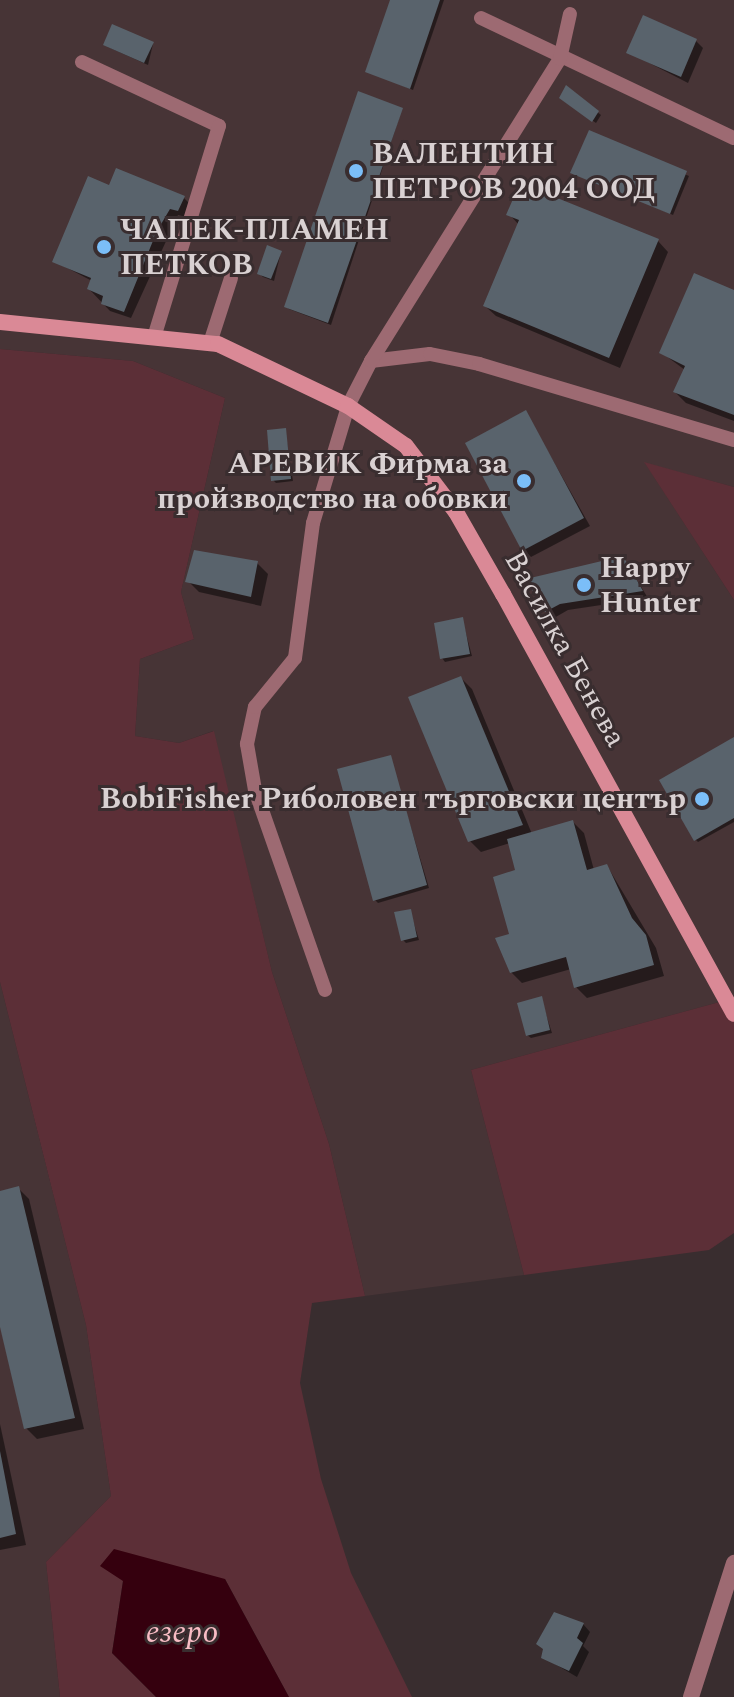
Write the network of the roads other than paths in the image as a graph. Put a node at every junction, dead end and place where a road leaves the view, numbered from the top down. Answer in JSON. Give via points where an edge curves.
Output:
{"nodes":[{"id":1,"x":570,"y":14,"type":"dead end"},
{"id":2,"x":481,"y":18,"type":"dead end"},
{"id":3,"x":560,"y":59,"type":"junction"},
{"id":4,"x":82,"y":62,"type":"dead end"},
{"id":5,"x":734,"y":138,"type":"edge"},
{"id":6,"x":231,"y":278,"type":"dead end"},
{"id":7,"x":0,"y":322,"type":"edge"},
{"id":8,"x":155,"y":334,"type":"junction"},
{"id":9,"x":210,"y":343,"type":"junction"},
{"id":10,"x":371,"y":361,"type":"junction"},
{"id":11,"x":348,"y":406,"type":"junction"},
{"id":12,"x":734,"y":440,"type":"edge"},
{"id":13,"x":325,"y":990,"type":"dead end"},
{"id":14,"x":734,"y":1014,"type":"edge"},
{"id":15,"x":734,"y":1563,"type":"edge"},
{"id":16,"x":691,"y":1697,"type":"edge"}],
"edges":[{"from":1,"to":3,"type":"lane"},
{"from":2,"to":3,"type":"lane"},
{"from":3,"to":5,"type":"lane"},
{"from":3,"to":10,"type":"lane"},
{"from":4,"to":8,"type":"lane","via":[[219,126]]},
{"from":6,"to":9,"type":"lane"},
{"from":7,"to":8,"type":"street","name":"Василка Бенева"},
{"from":8,"to":9,"type":"street","name":"Василка Бенева"},
{"from":9,"to":11,"type":"street","name":"Василка Бенева"},
{"from":10,"to":11,"type":"lane"},
{"from":10,"to":12,"type":"lane","via":[[430,354],[479,364]]},
{"from":11,"to":13,"type":"lane","via":[[313,523],[295,658],[255,707],[247,744],[255,790]]},
{"from":11,"to":14,"type":"street","name":"Василка Бенева","via":[[406,446],[456,512]]},
{"from":15,"to":16,"type":"street"}]}
